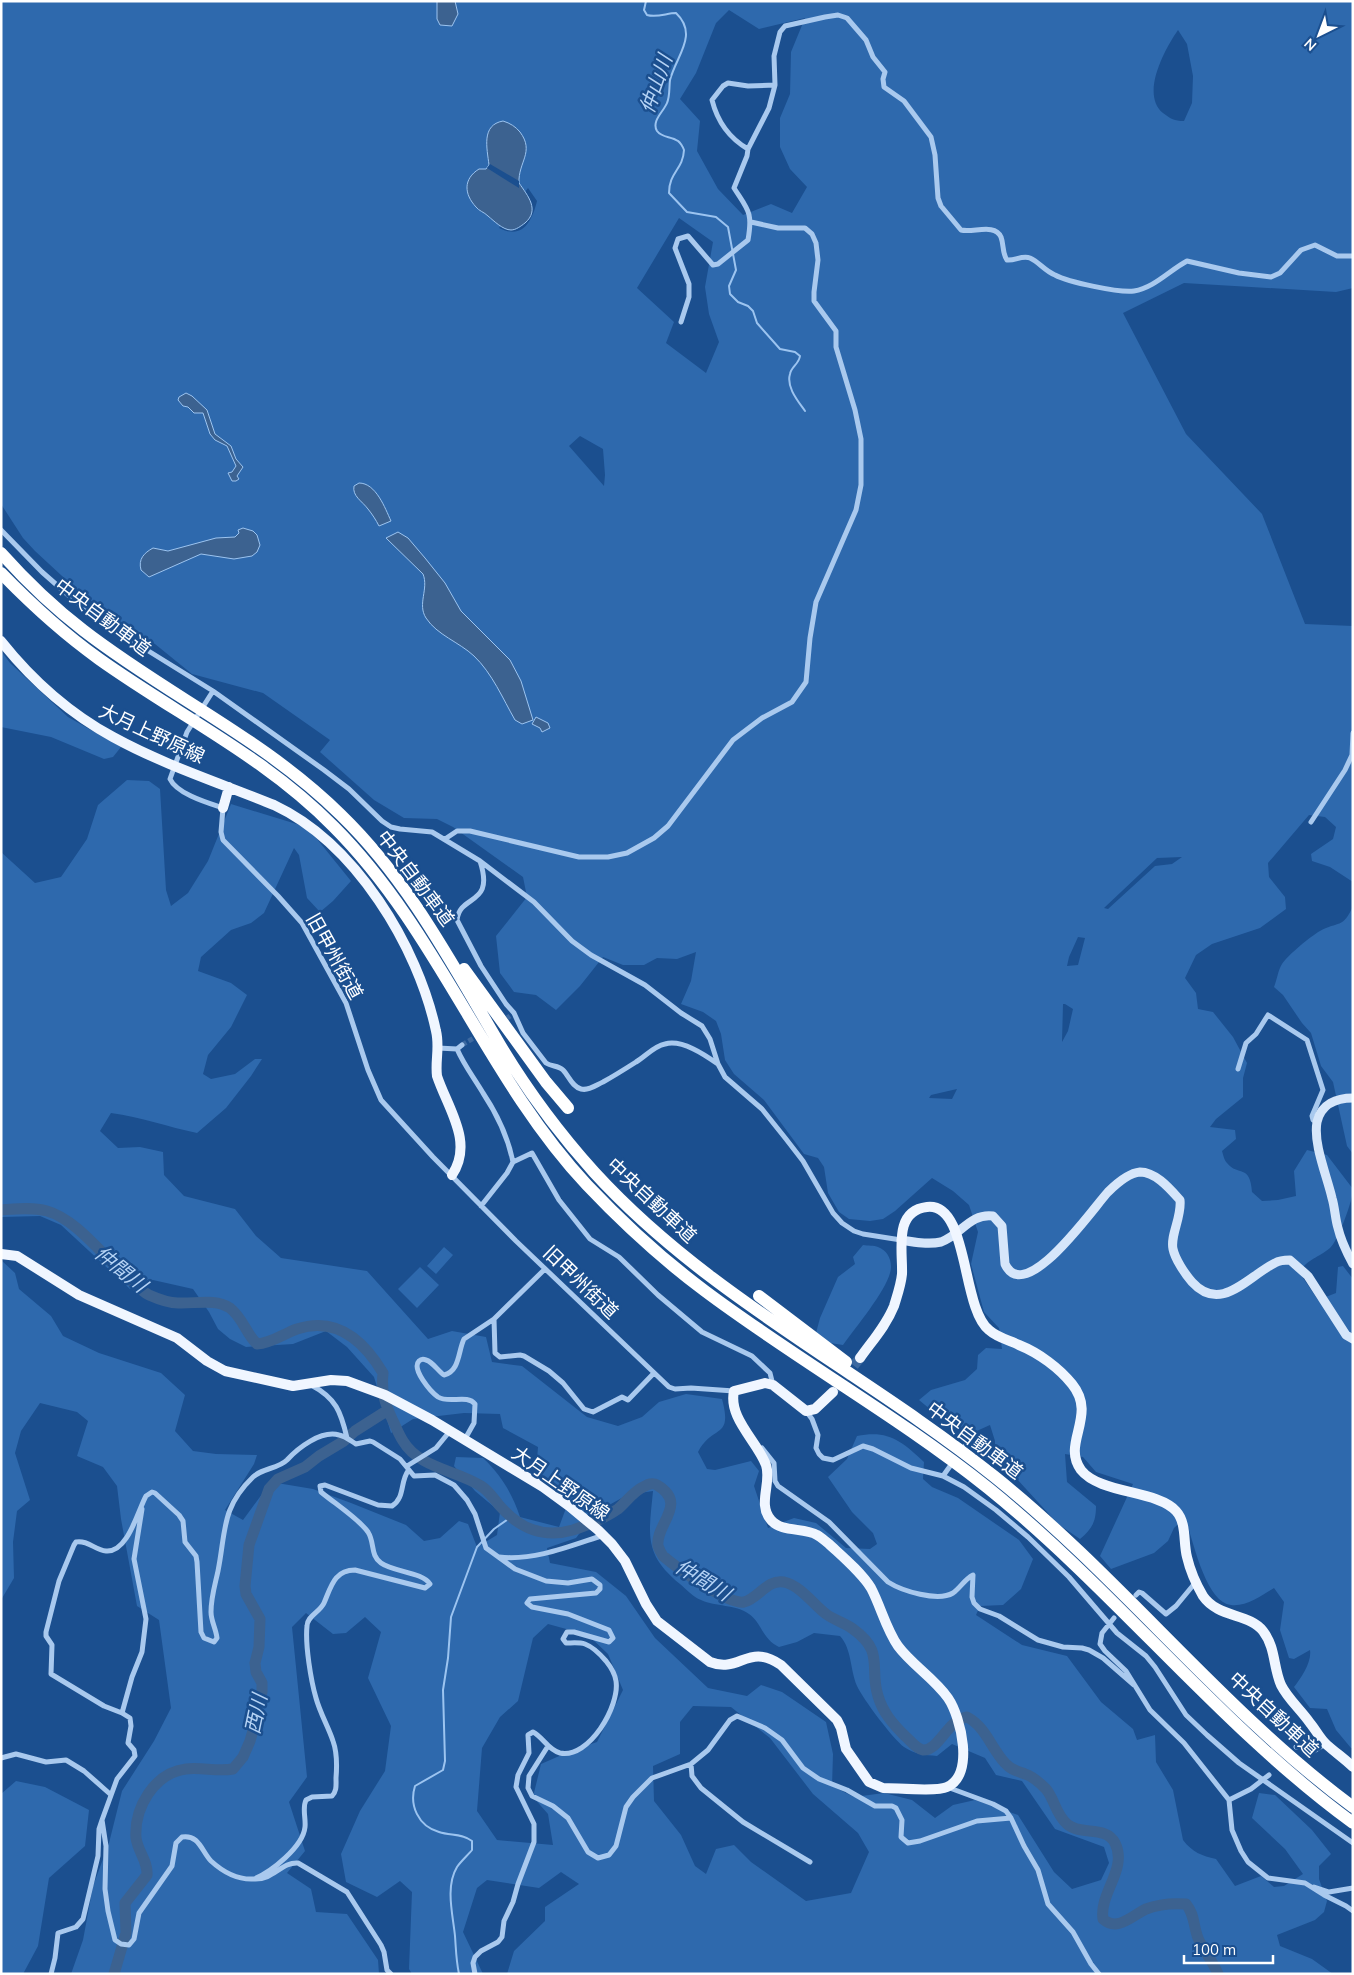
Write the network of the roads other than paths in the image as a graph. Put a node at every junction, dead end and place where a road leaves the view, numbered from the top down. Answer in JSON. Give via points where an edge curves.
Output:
{"nodes":[{"id":1,"x":775,"y":85,"type":"junction"},
{"id":2,"x":748,"y":149,"type":"junction"},
{"id":3,"x":751,"y":222,"type":"junction"},
{"id":4,"x":1353,"y":256,"type":"edge"},
{"id":5,"x":681,"y":322,"type":"dead end"},
{"id":6,"x":1,"y":530,"type":"edge"},
{"id":7,"x":1,"y":553,"type":"edge"},
{"id":8,"x":1,"y":573,"type":"edge"},
{"id":9,"x":1,"y":641,"type":"edge"},
{"id":10,"x":212,"y":693,"type":"junction"},
{"id":11,"x":1353,"y":732,"type":"edge"},
{"id":12,"x":228,"y":787,"type":"junction"},
{"id":13,"x":223,"y":808,"type":"junction"},
{"id":14,"x":1311,"y":822,"type":"dead end"},
{"id":15,"x":445,"y":838,"type":"junction"},
{"id":16,"x":480,"y":861,"type":"junction"},
{"id":17,"x":409,"y":894,"type":"junction"},
{"id":18,"x":462,"y":1045,"type":"tunnel mouth"},
{"id":19,"x":438,"y":1048,"type":"junction"},
{"id":20,"x":457,"y":1049,"type":"junction"},
{"id":21,"x":718,"y":1064,"type":"junction"},
{"id":22,"x":1238,"y":1069,"type":"dead end"},
{"id":23,"x":1353,"y":1098,"type":"edge"},
{"id":24,"x":568,"y":1108,"type":"dead end"},
{"id":25,"x":1317,"y":1122,"type":"junction"},
{"id":26,"x":513,"y":1162,"type":"junction"},
{"id":27,"x":452,"y":1175,"type":"junction"},
{"id":28,"x":481,"y":1206,"type":"junction"},
{"id":29,"x":900,"y":1240,"type":"junction"},
{"id":30,"x":1,"y":1254,"type":"edge"},
{"id":31,"x":1353,"y":1264,"type":"edge"},
{"id":32,"x":545,"y":1269,"type":"junction"},
{"id":33,"x":759,"y":1296,"type":"dead end"},
{"id":34,"x":494,"y":1320,"type":"junction"},
{"id":35,"x":1353,"y":1339,"type":"edge"},
{"id":36,"x":860,"y":1358,"type":"tunnel mouth"},
{"id":37,"x":654,"y":1373,"type":"junction"},
{"id":38,"x":309,"y":1384,"type":"junction"},
{"id":39,"x":773,"y":1385,"type":"junction"},
{"id":40,"x":734,"y":1390,"type":"junction"},
{"id":41,"x":833,"y":1392,"type":"tunnel mouth"},
{"id":42,"x":806,"y":1410,"type":"junction"},
{"id":43,"x":450,"y":1431,"type":"junction"},
{"id":44,"x":347,"y":1438,"type":"junction"},
{"id":45,"x":465,"y":1439,"type":"junction"},
{"id":46,"x":751,"y":1439,"type":"junction"},
{"id":47,"x":970,"y":1440,"type":"dead end"},
{"id":48,"x":956,"y":1447,"type":"junction"},
{"id":49,"x":408,"y":1467,"type":"junction"},
{"id":50,"x":943,"y":1476,"type":"junction"},
{"id":51,"x":142,"y":1505,"type":"junction"},
{"id":52,"x":601,"y":1532,"type":"junction"},
{"id":53,"x":499,"y":1557,"type":"junction"},
{"id":54,"x":1196,"y":1582,"type":"junction"},
{"id":55,"x":1136,"y":1595,"type":"dead end"},
{"id":56,"x":1114,"y":1618,"type":"dead end"},
{"id":57,"x":1109,"y":1624,"type":"junction"},
{"id":58,"x":1134,"y":1685,"type":"junction"},
{"id":59,"x":122,"y":1713,"type":"junction"},
{"id":60,"x":1325,"y":1744,"type":"junction"},
{"id":61,"x":548,"y":1746,"type":"junction"},
{"id":62,"x":1296,"y":1747,"type":"dead end"},
{"id":63,"x":1,"y":1758,"type":"edge"},
{"id":64,"x":691,"y":1764,"type":"junction"},
{"id":65,"x":1353,"y":1767,"type":"edge"},
{"id":66,"x":1269,"y":1776,"type":"dead end"},
{"id":67,"x":1264,"y":1780,"type":"junction"},
{"id":68,"x":947,"y":1787,"type":"junction"},
{"id":69,"x":110,"y":1794,"type":"junction"},
{"id":70,"x":1228,"y":1800,"type":"junction"},
{"id":71,"x":1353,"y":1807,"type":"edge"},
{"id":72,"x":1011,"y":1818,"type":"junction"},
{"id":73,"x":102,"y":1820,"type":"junction"},
{"id":74,"x":1353,"y":1822,"type":"edge"},
{"id":75,"x":1353,"y":1843,"type":"edge"},
{"id":76,"x":810,"y":1862,"type":"dead end"},
{"id":77,"x":254,"y":1879,"type":"junction"},
{"id":78,"x":1311,"y":1886,"type":"junction"},
{"id":79,"x":1353,"y":1888,"type":"edge"},
{"id":80,"x":1353,"y":1912,"type":"edge"},
{"id":81,"x":51,"y":1974,"type":"edge"},
{"id":82,"x":391,"y":1974,"type":"edge"},
{"id":83,"x":475,"y":1974,"type":"edge"},
{"id":84,"x":1100,"y":1974,"type":"edge"}],
"edges":[{"from":1,"to":2,"type":"street","via":[[769,108]]},
{"from":1,"to":2,"type":"street","via":[[728,83],[712,100],[722,126]]},
{"from":1,"to":4,"type":"street","via":[[774,56],[780,32],[785,26],[838,15],[847,18],[866,40],[873,57],[885,72],[884,87],[904,101],[931,137],[938,198],[955,226],[968,232],[996,230],[1007,260],[1032,258],[1063,279],[1134,291],[1147,287],[1187,261],[1239,273],[1270,276],[1280,273],[1301,250],[1315,245],[1337,256]]},
{"from":2,"to":3,"type":"street","via":[[734,188],[747,206]]},
{"from":3,"to":5,"type":"street","via":[[748,240],[718,264],[713,265],[688,236],[678,239],[675,248],[690,292]]},
{"from":3,"to":15,"type":"street","via":[[778,228],[805,228],[812,234],[818,260],[814,300],[836,331],[836,347],[861,440],[862,470],[856,510],[816,602],[808,672],[802,689],[792,702],[762,718],[733,740],[668,826],[627,853],[579,857],[470,831],[457,831]]},
{"from":6,"to":10,"type":"street","via":[[42,572],[82,606]]},
{"from":7,"to":17,"type":"highway","name":"中央自動車道","via":[[32,586],[81,629],[251,740],[305,783],[341,814]]},
{"from":8,"to":74,"type":"highway","name":"中央自動車道","via":[[71,638],[245,753],[305,800],[348,841],[376,872],[419,932],[490,1054],[533,1119],[582,1180],[641,1239],[696,1284],[904,1425],[988,1488],[1063,1554],[1249,1736]]},
{"from":9,"to":12,"type":"main road","name":"大月上野原線","via":[[41,686],[85,720],[140,750]]},
{"from":10,"to":13,"type":"street","via":[[187,732],[170,775],[171,782],[180,790]]},
{"from":10,"to":15,"type":"street","via":[[324,770],[391,827],[432,832]]},
{"from":11,"to":14,"type":"street","via":[[1352,755]]},
{"from":12,"to":13,"type":"main road"},
{"from":12,"to":19,"type":"main road","name":"大月上野原線","via":[[284,810],[304,822],[333,846],[370,888],[411,954],[429,1003]]},
{"from":13,"to":27,"type":"street","name":"旧甲州街道","via":[[223,840],[302,923],[346,1003],[378,1095]]},
{"from":15,"to":16,"type":"street"},
{"from":16,"to":21,"type":"street","via":[[534,902],[572,942],[645,985],[702,1026]]},
{"from":16,"to":21,"type":"street","via":[[484,888],[460,910],[457,920],[481,966],[546,1063],[563,1069],[580,1089],[588,1089],[608,1079],[666,1043],[686,1046]]},
{"from":17,"to":24,"type":"highway"},
{"from":17,"to":48,"type":"highway","name":"中央自動車道","via":[[523,1081],[568,1141],[620,1200],[710,1278]]},
{"from":18,"to":20,"type":"street"},
{"from":19,"to":20,"type":"street"},
{"from":19,"to":27,"type":"main road","name":"大月上野原線","via":[[438,1076],[460,1136],[459,1158]]},
{"from":20,"to":26,"type":"street","via":[[500,1123]]},
{"from":21,"to":29,"type":"street","via":[[725,1077],[762,1109],[786,1139],[842,1223],[863,1234]]},
{"from":22,"to":25,"type":"street","via":[[1246,1043],[1256,1034],[1268,1014],[1307,1040],[1323,1090],[1312,1116]]},
{"from":23,"to":25,"type":"main road","via":[[1333,1101],[1325,1107]]},
{"from":25,"to":31,"type":"main road","via":[[1317,1138],[1338,1229]]},
{"from":26,"to":28,"type":"street"},
{"from":26,"to":39,"type":"street","via":[[532,1154],[559,1200],[590,1239],[619,1257],[702,1332],[752,1356],[770,1372]]},
{"from":27,"to":28,"type":"street","name":"旧甲州街道"},
{"from":28,"to":32,"type":"street","name":"旧甲州街道"},
{"from":29,"to":35,"type":"main road","via":[[940,1242],[977,1217],[993,1216],[1002,1226],[1007,1268],[1018,1275],[1031,1273],[1049,1260],[1108,1192],[1135,1173],[1142,1172],[1153,1175],[1180,1200],[1173,1250],[1199,1290],[1218,1295],[1232,1291],[1277,1261],[1290,1260],[1308,1276],[1346,1335]]},
{"from":29,"to":36,"type":"main road","via":[[902,1277],[894,1304],[884,1326]]},
{"from":29,"to":54,"type":"main road","via":[[911,1214],[926,1207],[939,1209],[948,1217],[959,1238],[974,1304],[984,1326],[1049,1363],[1080,1396],[1083,1406],[1075,1453],[1080,1468],[1093,1480],[1162,1502],[1177,1512]]},
{"from":30,"to":38,"type":"main road","name":"大月上野原線","via":[[17,1256],[79,1295],[177,1338],[217,1368],[284,1385]]},
{"from":32,"to":34,"type":"street"},
{"from":32,"to":37,"type":"street","name":"旧甲州街道"},
{"from":33,"to":48,"type":"highway"},
{"from":34,"to":37,"type":"street","via":[[496,1353],[500,1356],[524,1356],[549,1371],[589,1412],[622,1397],[628,1400]]},
{"from":34,"to":45,"type":"street","via":[[464,1338],[451,1373],[444,1375],[425,1359],[417,1365],[423,1380],[440,1398],[469,1400],[475,1404],[474,1423]]},
{"from":37,"to":40,"type":"street","name":"旧甲州街道","via":[[672,1389]]},
{"from":38,"to":43,"type":"main road","name":"大月上野原線","via":[[339,1380],[358,1384]]},
{"from":38,"to":44,"type":"street","via":[[331,1397]]},
{"from":39,"to":40,"type":"main road","via":[[765,1383]]},
{"from":39,"to":42,"type":"main road"},
{"from":40,"to":46,"type":"main road","via":[[734,1406]]},
{"from":41,"to":42,"type":"main road","via":[[815,1408]]},
{"from":42,"to":50,"type":"street","via":[[818,1435],[816,1448],[823,1458],[833,1460],[863,1446],[911,1468]]},
{"from":43,"to":45,"type":"main road","name":"大月上野原線"},
{"from":43,"to":49,"type":"street","via":[[436,1448]]},
{"from":44,"to":49,"type":"street","via":[[356,1444],[373,1442]]},
{"from":44,"to":51,"type":"street","via":[[325,1435],[295,1450],[285,1462],[255,1475],[234,1500],[224,1526],[211,1598],[217,1638],[214,1642],[204,1638],[201,1632],[198,1562],[185,1542],[179,1515],[156,1493],[148,1493]]},
{"from":45,"to":52,"type":"main road","name":"大月上野原線","via":[[570,1506]]},
{"from":46,"to":58,"type":"street","via":[[772,1460],[778,1486],[829,1522],[888,1582],[942,1598],[973,1575],[972,1597],[980,1609],[999,1616],[1038,1640],[1089,1650]]},
{"from":46,"to":68,"type":"main road","via":[[767,1470],[765,1504],[771,1521],[817,1535],[866,1581],[898,1646],[954,1708],[964,1758],[959,1778]]},
{"from":47,"to":50,"type":"street"},
{"from":48,"to":71,"type":"highway","name":"中央自動車道","via":[[1044,1518],[1257,1725]]},
{"from":49,"to":53,"type":"street","via":[[414,1476],[444,1479],[461,1492],[475,1514],[486,1548]]},
{"from":49,"to":77,"type":"street","via":[[398,1501],[392,1506],[378,1505],[325,1485],[320,1486],[321,1492],[367,1531],[374,1557],[386,1566],[422,1578],[430,1584],[426,1588],[355,1570],[346,1571],[333,1581],[324,1604],[309,1619],[306,1626],[313,1688],[335,1748],[336,1790],[332,1796],[306,1800],[305,1831],[300,1842],[272,1868]]},
{"from":50,"to":57,"type":"street","via":[[988,1504],[1028,1537],[1069,1577]]},
{"from":51,"to":59,"type":"street","via":[[134,1559],[146,1619],[142,1652]]},
{"from":51,"to":59,"type":"street","via":[[118,1548],[107,1551],[76,1542],[60,1581],[46,1632],[52,1645],[51,1674],[104,1706]]},
{"from":52,"to":53,"type":"street","via":[[534,1556]]},
{"from":52,"to":68,"type":"main road","name":"大月上野原線","via":[[626,1561],[651,1612],[668,1631],[715,1664],[730,1665],[760,1655],[771,1658],[837,1720],[846,1749],[873,1785],[883,1788]]},
{"from":53,"to":61,"type":"street","via":[[516,1569],[546,1581],[568,1583],[592,1579],[600,1585],[596,1593],[535,1598],[527,1602],[532,1607],[596,1624],[610,1630],[613,1635],[612,1640],[606,1642],[574,1632],[565,1634],[566,1643],[587,1645],[605,1659],[615,1677],[616,1691],[608,1716],[586,1745],[565,1753]]},
{"from":54,"to":55,"type":"street","via":[[1166,1614],[1142,1593]]},
{"from":54,"to":60,"type":"main road","via":[[1216,1609],[1258,1626],[1264,1632],[1271,1645],[1282,1687]]},
{"from":56,"to":57,"type":"street"},
{"from":57,"to":58,"type":"street","via":[[1102,1633],[1100,1644],[1126,1671]]},
{"from":57,"to":67,"type":"street","via":[[1146,1656],[1186,1715],[1239,1763]]},
{"from":58,"to":70,"type":"street","via":[[1150,1710],[1184,1743]]},
{"from":59,"to":69,"type":"street","via":[[131,1721],[128,1743],[135,1756],[116,1779]]},
{"from":60,"to":62,"type":"street","via":[[1312,1752]]},
{"from":60,"to":65,"type":"main road"},
{"from":61,"to":64,"type":"street","via":[[529,1776],[528,1788],[532,1796],[568,1818],[588,1852],[598,1858],[609,1856],[616,1846],[626,1807],[633,1797],[652,1778]]},
{"from":61,"to":83,"type":"street","via":[[536,1733],[528,1735],[529,1753],[516,1787],[535,1826],[534,1842],[504,1921],[502,1937],[475,1957]]},
{"from":63,"to":69,"type":"street","via":[[16,1754],[46,1762],[66,1760]]},
{"from":64,"to":72,"type":"street","via":[[708,1750],[730,1720],[737,1716],[776,1736],[803,1768],[819,1779],[848,1790],[875,1806],[896,1808],[902,1820],[901,1837],[908,1843],[977,1820]]},
{"from":64,"to":76,"type":"street","via":[[692,1776],[701,1788],[743,1822]]},
{"from":66,"to":67,"type":"street"},
{"from":67,"to":70,"type":"street"},
{"from":67,"to":75,"type":"street"},
{"from":68,"to":72,"type":"street","via":[[999,1806]]},
{"from":69,"to":73,"type":"street"},
{"from":70,"to":78,"type":"street","via":[[1232,1830],[1248,1862],[1268,1878]]},
{"from":72,"to":84,"type":"street","via":[[1038,1870],[1048,1904],[1073,1932]]},
{"from":73,"to":77,"type":"street","via":[[106,1846],[106,1900],[115,1940],[121,1944],[129,1945],[134,1939],[140,1914],[172,1866],[176,1844],[182,1837],[191,1837],[212,1862],[238,1878]]},
{"from":73,"to":81,"type":"street","via":[[98,1856],[83,1919],[76,1927],[56,1936]]},
{"from":77,"to":82,"type":"street","via":[[264,1879],[298,1862],[348,1892],[381,1944],[387,1970]]},
{"from":78,"to":79,"type":"street","via":[[1329,1892]]},
{"from":78,"to":80,"type":"street"}]}
